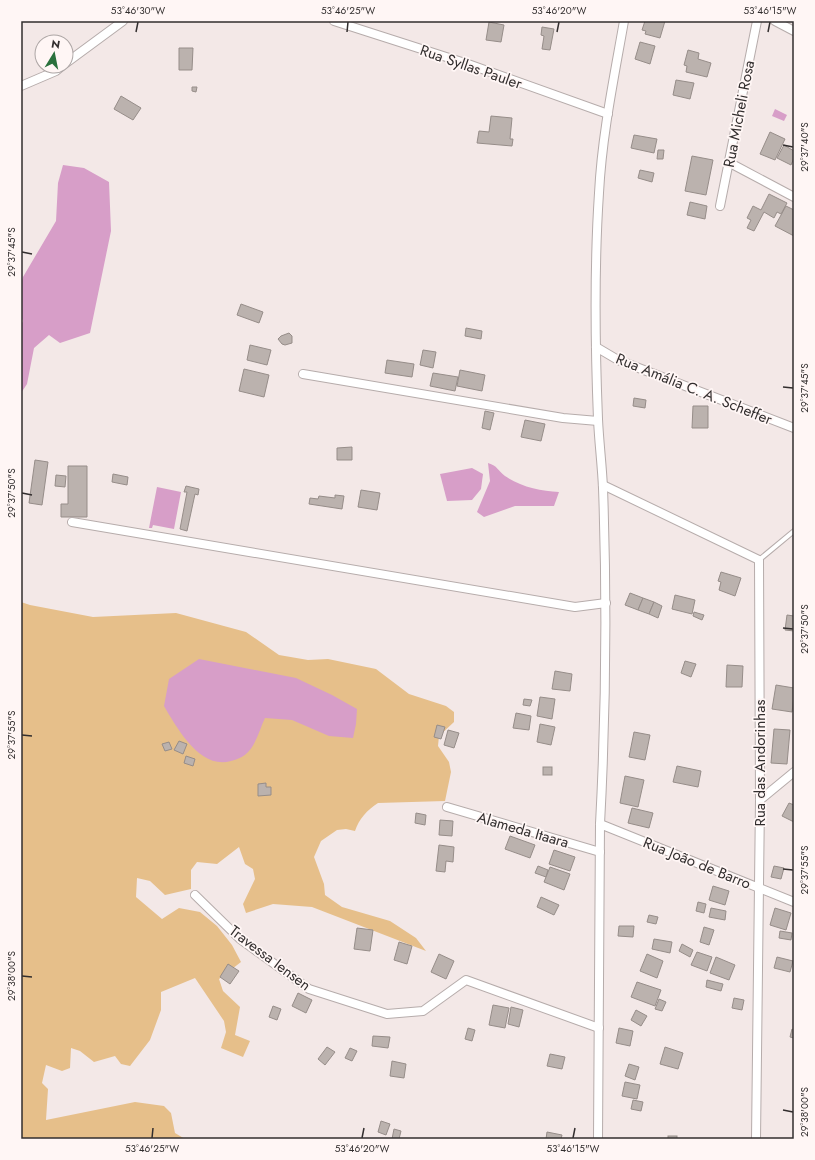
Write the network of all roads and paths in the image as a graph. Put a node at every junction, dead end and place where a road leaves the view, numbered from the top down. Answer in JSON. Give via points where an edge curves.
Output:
{"nodes":[{"id":1,"x":122,"y":21,"type":"edge"},
{"id":2,"x":334,"y":21,"type":"edge"},
{"id":3,"x":624,"y":21,"type":"edge"},
{"id":4,"x":757,"y":21,"type":"edge"},
{"id":5,"x":775,"y":21,"type":"edge"},
{"id":6,"x":794,"y":31,"type":"edge"},
{"id":7,"x":74,"y":57,"type":"edge"},
{"id":8,"x":49,"y":74,"type":"edge"},
{"id":9,"x":21,"y":86,"type":"edge"},
{"id":10,"x":608,"y":114,"type":"junction"},
{"id":11,"x":730,"y":163,"type":"junction"},
{"id":12,"x":794,"y":197,"type":"edge"},
{"id":13,"x":720,"y":206,"type":"dead end"},
{"id":14,"x":596,"y":347,"type":"junction"},
{"id":15,"x":303,"y":374,"type":"dead end"},
{"id":16,"x":598,"y":421,"type":"junction"},
{"id":17,"x":794,"y":428,"type":"edge"},
{"id":18,"x":603,"y":485,"type":"junction"},
{"id":19,"x":72,"y":522,"type":"dead end"},
{"id":20,"x":794,"y":530,"type":"edge"},
{"id":21,"x":759,"y":560,"type":"junction"},
{"id":22,"x":606,"y":603,"type":"junction"},
{"id":23,"x":794,"y":772,"type":"edge"},
{"id":24,"x":760,"y":800,"type":"junction"},
{"id":25,"x":447,"y":807,"type":"dead end"},
{"id":26,"x":600,"y":824,"type":"junction"},
{"id":27,"x":600,"y":852,"type":"junction"},
{"id":28,"x":758,"y":888,"type":"junction"},
{"id":29,"x":195,"y":895,"type":"dead end"},
{"id":30,"x":794,"y":902,"type":"edge"},
{"id":31,"x":599,"y":1028,"type":"junction"},
{"id":32,"x":598,"y":1139,"type":"edge"},
{"id":33,"x":756,"y":1139,"type":"edge"}],
"edges":[{"from":1,"to":7,"type":"street"},
{"from":2,"to":10,"type":"street","name":"Rua Syllas Pauler","via":[[468,64]]},
{"from":3,"to":10,"type":"street"},
{"from":4,"to":11,"type":"street","name":"Rua Micheli Rosa"},
{"from":5,"to":6,"type":"street"},
{"from":8,"to":9,"type":"street"},
{"from":10,"to":14,"type":"street","via":[[598,194]]},
{"from":11,"to":12,"type":"street"},
{"from":11,"to":13,"type":"street","name":"Rua Micheli Rosa"},
{"from":14,"to":16,"type":"street"},
{"from":14,"to":17,"type":"street","name":"Rua Amália C. A. Scheffer","via":[[618,360]]},
{"from":15,"to":16,"type":"street","via":[[563,418]]},
{"from":16,"to":18,"type":"street"},
{"from":18,"to":21,"type":"street"},
{"from":18,"to":22,"type":"street"},
{"from":19,"to":22,"type":"street","via":[[575,607]]},
{"from":20,"to":21,"type":"lane"},
{"from":21,"to":24,"type":"street","name":"Rua das Andorinhas"},
{"from":22,"to":26,"type":"street"},
{"from":23,"to":24,"type":"street"},
{"from":24,"to":28,"type":"street","name":"Rua das Andorinhas"},
{"from":25,"to":27,"type":"street","name":"Alameda Itaara"},
{"from":26,"to":27,"type":"street"},
{"from":26,"to":28,"type":"street","name":"Rua João de Barro"},
{"from":27,"to":31,"type":"street"},
{"from":28,"to":30,"type":"street","name":"Rua João de Barro"},
{"from":28,"to":33,"type":"street","name":"Rua das Andorinhas"},
{"from":29,"to":31,"type":"street","name":"Travessa Iensen","via":[[240,939],[309,989],[387,1014],[423,1011],[466,980]]},
{"from":31,"to":32,"type":"street"}]}
